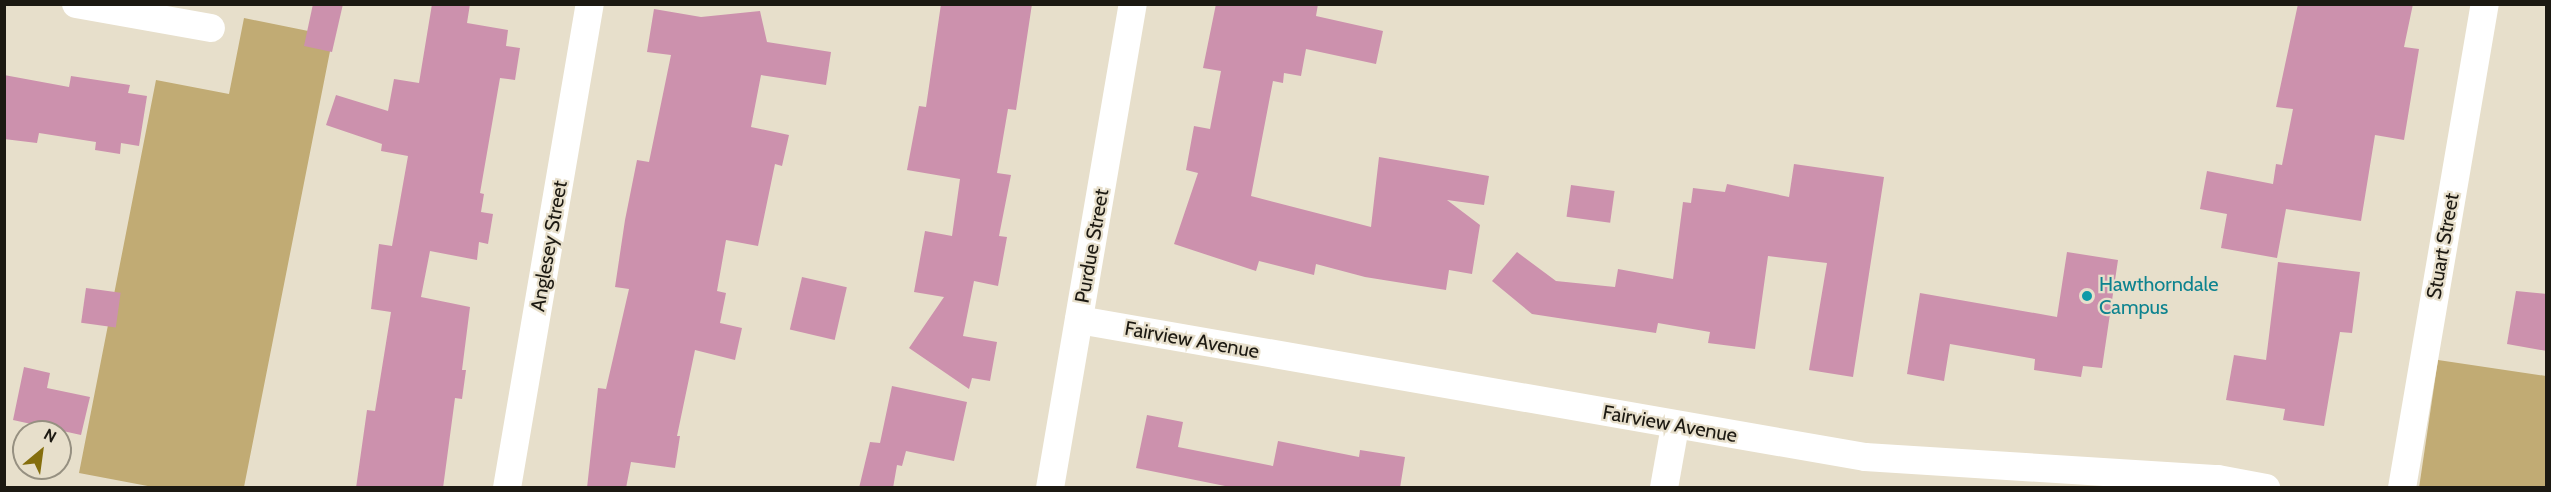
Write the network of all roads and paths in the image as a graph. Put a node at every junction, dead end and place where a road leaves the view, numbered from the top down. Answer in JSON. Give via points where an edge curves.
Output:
{"nodes":[{"id":1,"x":76,"y":4,"type":"edge"},
{"id":2,"x":590,"y":4,"type":"edge"},
{"id":3,"x":1133,"y":4,"type":"edge"},
{"id":4,"x":2485,"y":4,"type":"edge"},
{"id":5,"x":211,"y":28,"type":"dead end"},
{"id":6,"x":1079,"y":320,"type":"junction"},
{"id":7,"x":1675,"y":426,"type":"junction"},
{"id":8,"x":507,"y":488,"type":"edge"},
{"id":9,"x":1050,"y":488,"type":"edge"},
{"id":10,"x":1665,"y":488,"type":"edge"},
{"id":11,"x":2266,"y":488,"type":"edge"},
{"id":12,"x":2402,"y":488,"type":"edge"}],
"edges":[{"from":1,"to":5,"type":"street"},
{"from":2,"to":8,"type":"street","name":"Anglesey Street"},
{"from":3,"to":6,"type":"street","name":"Purdue Street"},
{"from":4,"to":12,"type":"street","name":"Stuart Street"},
{"from":6,"to":7,"type":"street","name":"Fairview Avenue"},
{"from":6,"to":9,"type":"street","name":"Purdue Street"},
{"from":7,"to":10,"type":"street"},
{"from":7,"to":11,"type":"street","name":"Fairview Avenue","via":[[1865,457],[2218,479]]}]}
